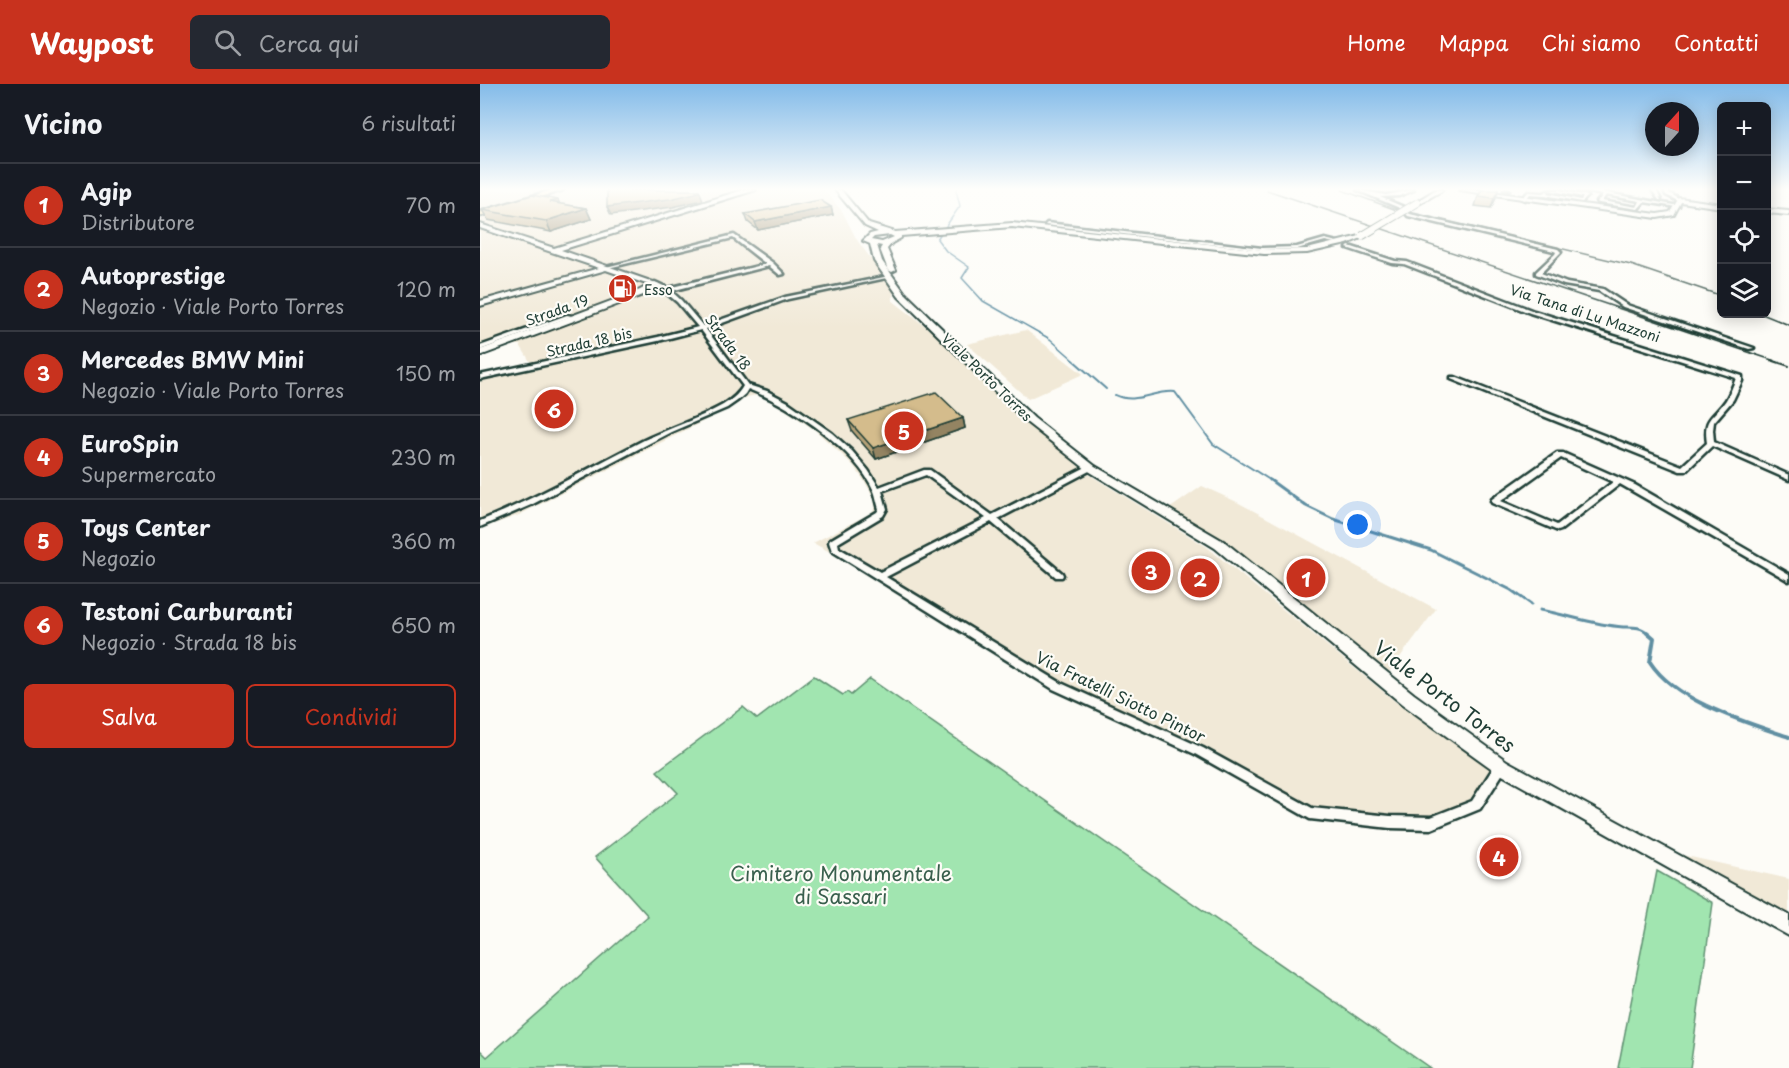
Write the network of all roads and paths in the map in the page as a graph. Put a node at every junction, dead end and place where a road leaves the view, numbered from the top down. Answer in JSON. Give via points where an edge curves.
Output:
{"nodes":[{"id":1,"x":511,"y":236,"type":"edge"},
{"id":2,"x":600,"y":236,"type":"edge"},
{"id":3,"x":867,"y":236,"type":"edge"},
{"id":4,"x":902,"y":236,"type":"edge"},
{"id":5,"x":1124,"y":236,"type":"edge"},
{"id":6,"x":1126,"y":236,"type":"edge"},
{"id":7,"x":1362,"y":236,"type":"edge"},
{"id":8,"x":1498,"y":236,"type":"edge"},
{"id":9,"x":892,"y":237,"type":"junction"},
{"id":10,"x":870,"y":240,"type":"junction"},
{"id":11,"x":1335,"y":242,"type":"dead end"},
{"id":12,"x":1350,"y":247,"type":"dead end"},
{"id":13,"x":555,"y":250,"type":"junction"},
{"id":14,"x":595,"y":263,"type":"junction"},
{"id":15,"x":771,"y":264,"type":"junction"},
{"id":16,"x":608,"y":267,"type":"junction"},
{"id":17,"x":584,"y":272,"type":"junction"},
{"id":18,"x":782,"y":274,"type":"dead end"},
{"id":19,"x":889,"y":277,"type":"junction"},
{"id":20,"x":655,"y":284,"type":"junction"},
{"id":21,"x":668,"y":290,"type":"junction"},
{"id":22,"x":643,"y":292,"type":"junction"},
{"id":23,"x":480,"y":304,"type":"edge"},
{"id":24,"x":569,"y":316,"type":"dead end"},
{"id":25,"x":702,"y":328,"type":"junction"},
{"id":26,"x":483,"y":348,"type":"edge"},
{"id":27,"x":1751,"y":348,"type":"dead end"},
{"id":28,"x":480,"y":377,"type":"edge"},
{"id":29,"x":1453,"y":378,"type":"dead end"},
{"id":30,"x":746,"y":387,"type":"junction"},
{"id":31,"x":1711,"y":444,"type":"junction"},
{"id":32,"x":1091,"y":468,"type":"junction"},
{"id":33,"x":1789,"y":478,"type":"edge"},
{"id":34,"x":1619,"y":481,"type":"junction"},
{"id":35,"x":1125,"y":489,"type":"junction"},
{"id":36,"x":878,"y":490,"type":"junction"},
{"id":37,"x":991,"y":518,"type":"junction"},
{"id":38,"x":480,"y":524,"type":"edge"},
{"id":39,"x":1059,"y":575,"type":"dead end"},
{"id":40,"x":880,"y":576,"type":"junction"},
{"id":41,"x":1789,"y":578,"type":"edge"},
{"id":42,"x":1501,"y":766,"type":"junction"},
{"id":43,"x":1789,"y":926,"type":"edge"}],
"edges":[{"from":1,"to":13,"type":"main road","name":"Strada 18"},
{"from":2,"to":13,"type":"main road"},
{"from":3,"to":10,"type":"main road","name":"Viale Porto Torres"},
{"from":4,"to":9,"type":"main road"},
{"from":5,"to":7,"type":"main road","bridge":true,"via":[[1264,252],[1307,251]]},
{"from":6,"to":11,"type":"street","via":[[1262,249]]},
{"from":8,"to":27,"type":"street","via":[[1559,252],[1538,273],[1566,284],[1601,290],[1625,306]]},
{"from":9,"to":10,"type":"main road"},
{"from":9,"to":35,"type":"main road","name":"Viale Porto Torres","via":[[883,249],[906,287],[1023,403]]},
{"from":10,"to":19,"type":"main road","name":"Viale Porto Torres"},
{"from":12,"to":31,"type":"street","name":"Via Tana di Lu Mazzoni","via":[[1405,262],[1532,312],[1740,377],[1723,409],[1715,413],[1709,428]]},
{"from":13,"to":14,"type":"main road","name":"Strada 18"},
{"from":14,"to":16,"type":"main road","name":"Strada 18"},
{"from":14,"to":17,"type":"main road"},
{"from":15,"to":16,"type":"street","via":[[734,236]]},
{"from":15,"to":18,"type":"street"},
{"from":15,"to":21,"type":"street","name":"Strada 19"},
{"from":16,"to":17,"type":"main road"},
{"from":16,"to":20,"type":"main road","name":"Strada 18"},
{"from":17,"to":23,"type":"main road"},
{"from":19,"to":25,"type":"street","name":"Strada 18 bis","via":[[788,298]]},
{"from":19,"to":32,"type":"main road","name":"Viale Porto Torres","via":[[1029,418]]},
{"from":20,"to":21,"type":"street","name":"Strada 18"},
{"from":20,"to":22,"type":"main road","name":"Strada 19"},
{"from":21,"to":22,"type":"street","name":"Strada 19"},
{"from":21,"to":25,"type":"street","name":"Strada 18"},
{"from":22,"to":26,"type":"main road","name":"Strada 19"},
{"from":24,"to":26,"type":"street"},
{"from":25,"to":28,"type":"street","name":"Strada 18 bis"},
{"from":25,"to":30,"type":"street","name":"Strada 18"},
{"from":29,"to":31,"type":"street","via":[[1683,470]]},
{"from":30,"to":36,"type":"street","via":[[781,401],[806,418],[861,465]]},
{"from":30,"to":38,"type":"street","name":"Strada 18","via":[[728,405]]},
{"from":31,"to":33,"type":"street"},
{"from":32,"to":35,"type":"main road","name":"Viale Porto Torres"},
{"from":32,"to":37,"type":"street"},
{"from":34,"to":34,"type":"street","via":[[1560,455],[1496,501],[1558,528]]},
{"from":34,"to":41,"type":"street"},
{"from":35,"to":42,"type":"main road","name":"Viale Porto Torres","via":[[1220,545],[1408,699]]},
{"from":36,"to":37,"type":"street","via":[[927,472]]},
{"from":36,"to":40,"type":"street","name":"Via Fratelli Siotto Pintor","via":[[883,509],[880,514],[832,542],[835,549]]},
{"from":37,"to":39,"type":"street"},
{"from":37,"to":40,"type":"street"},
{"from":40,"to":42,"type":"street","name":"Via Fratelli Siotto Pintor","via":[[1057,686],[1200,751],[1310,813],[1431,823],[1476,805]]},
{"from":42,"to":43,"type":"main road","name":"Viale Porto Torres"}]}
